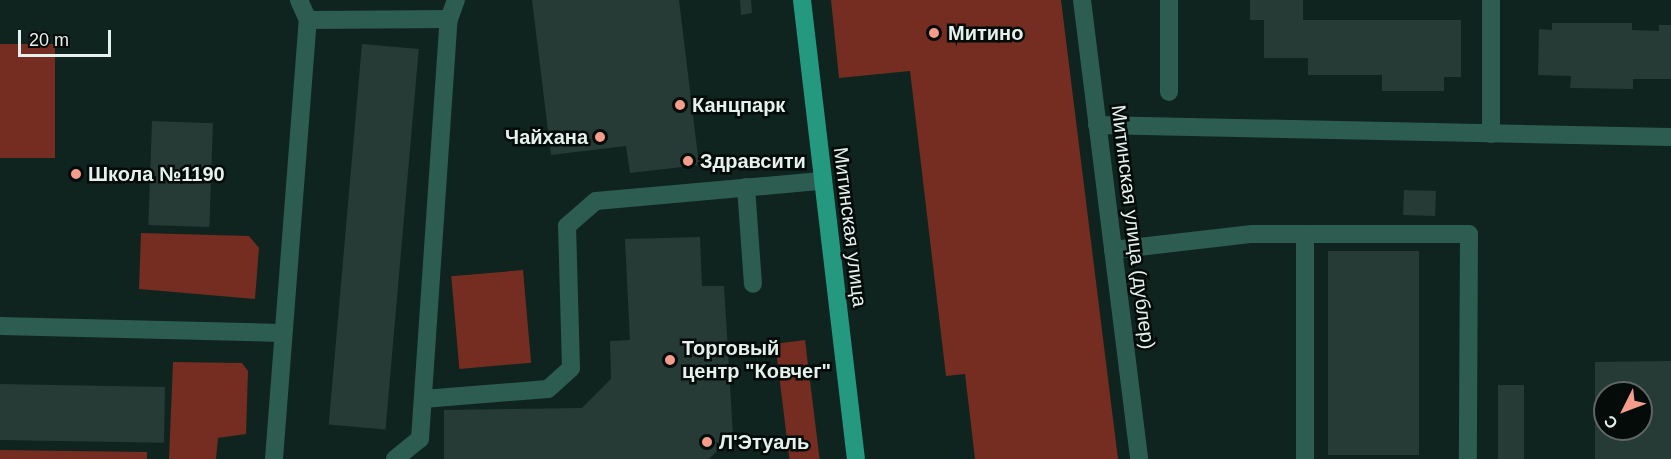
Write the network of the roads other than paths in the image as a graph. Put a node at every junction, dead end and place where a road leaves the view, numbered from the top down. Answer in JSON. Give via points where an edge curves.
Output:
{"nodes":[{"id":1,"x":299,"y":0,"type":"edge"},
{"id":2,"x":456,"y":0,"type":"edge"},
{"id":3,"x":802,"y":0,"type":"edge"},
{"id":4,"x":1082,"y":0,"type":"edge"},
{"id":5,"x":1169,"y":0,"type":"edge"},
{"id":6,"x":1491,"y":0,"type":"edge"},
{"id":7,"x":449,"y":19,"type":"junction"},
{"id":8,"x":308,"y":20,"type":"junction"},
{"id":9,"x":1170,"y":92,"type":"dead end"},
{"id":10,"x":1097,"y":126,"type":"junction"},
{"id":11,"x":1491,"y":134,"type":"junction"},
{"id":12,"x":1671,"y":137,"type":"edge"},
{"id":13,"x":821,"y":181,"type":"junction"},
{"id":14,"x":746,"y":187,"type":"junction"},
{"id":15,"x":1305,"y":234,"type":"junction"},
{"id":16,"x":1113,"y":250,"type":"junction"},
{"id":17,"x":753,"y":284,"type":"dead end"},
{"id":18,"x":0,"y":326,"type":"edge"},
{"id":19,"x":283,"y":333,"type":"junction"},
{"id":20,"x":423,"y":399,"type":"junction"},
{"id":21,"x":274,"y":459,"type":"edge"},
{"id":22,"x":395,"y":459,"type":"edge"},
{"id":23,"x":856,"y":459,"type":"edge"},
{"id":24,"x":1139,"y":459,"type":"edge"},
{"id":25,"x":1305,"y":459,"type":"edge"},
{"id":26,"x":1468,"y":459,"type":"edge"}],
"edges":[{"from":1,"to":8,"type":"street"},
{"from":2,"to":7,"type":"street"},
{"from":3,"to":13,"type":"main road","name":"Митинская улица"},
{"from":4,"to":10,"type":"street","name":"Митинская улица (дублер)"},
{"from":5,"to":9,"type":"street"},
{"from":6,"to":11,"type":"street"},
{"from":7,"to":8,"type":"street"},
{"from":7,"to":20,"type":"street"},
{"from":8,"to":19,"type":"street"},
{"from":10,"to":11,"type":"street"},
{"from":10,"to":16,"type":"street","name":"Митинская улица (дублер)"},
{"from":11,"to":12,"type":"street"},
{"from":13,"to":14,"type":"street"},
{"from":13,"to":23,"type":"main road","name":"Митинская улица"},
{"from":14,"to":17,"type":"street"},
{"from":14,"to":20,"type":"street","via":[[596,201],[567,226],[571,368],[548,389]]},
{"from":15,"to":16,"type":"street","via":[[1252,234]]},
{"from":15,"to":25,"type":"street"},
{"from":15,"to":26,"type":"street","via":[[1468,234]]},
{"from":16,"to":24,"type":"street","name":"Митинская улица (дублер)"},
{"from":18,"to":19,"type":"street"},
{"from":19,"to":21,"type":"street"},
{"from":20,"to":22,"type":"street","via":[[420,439]]}]}
